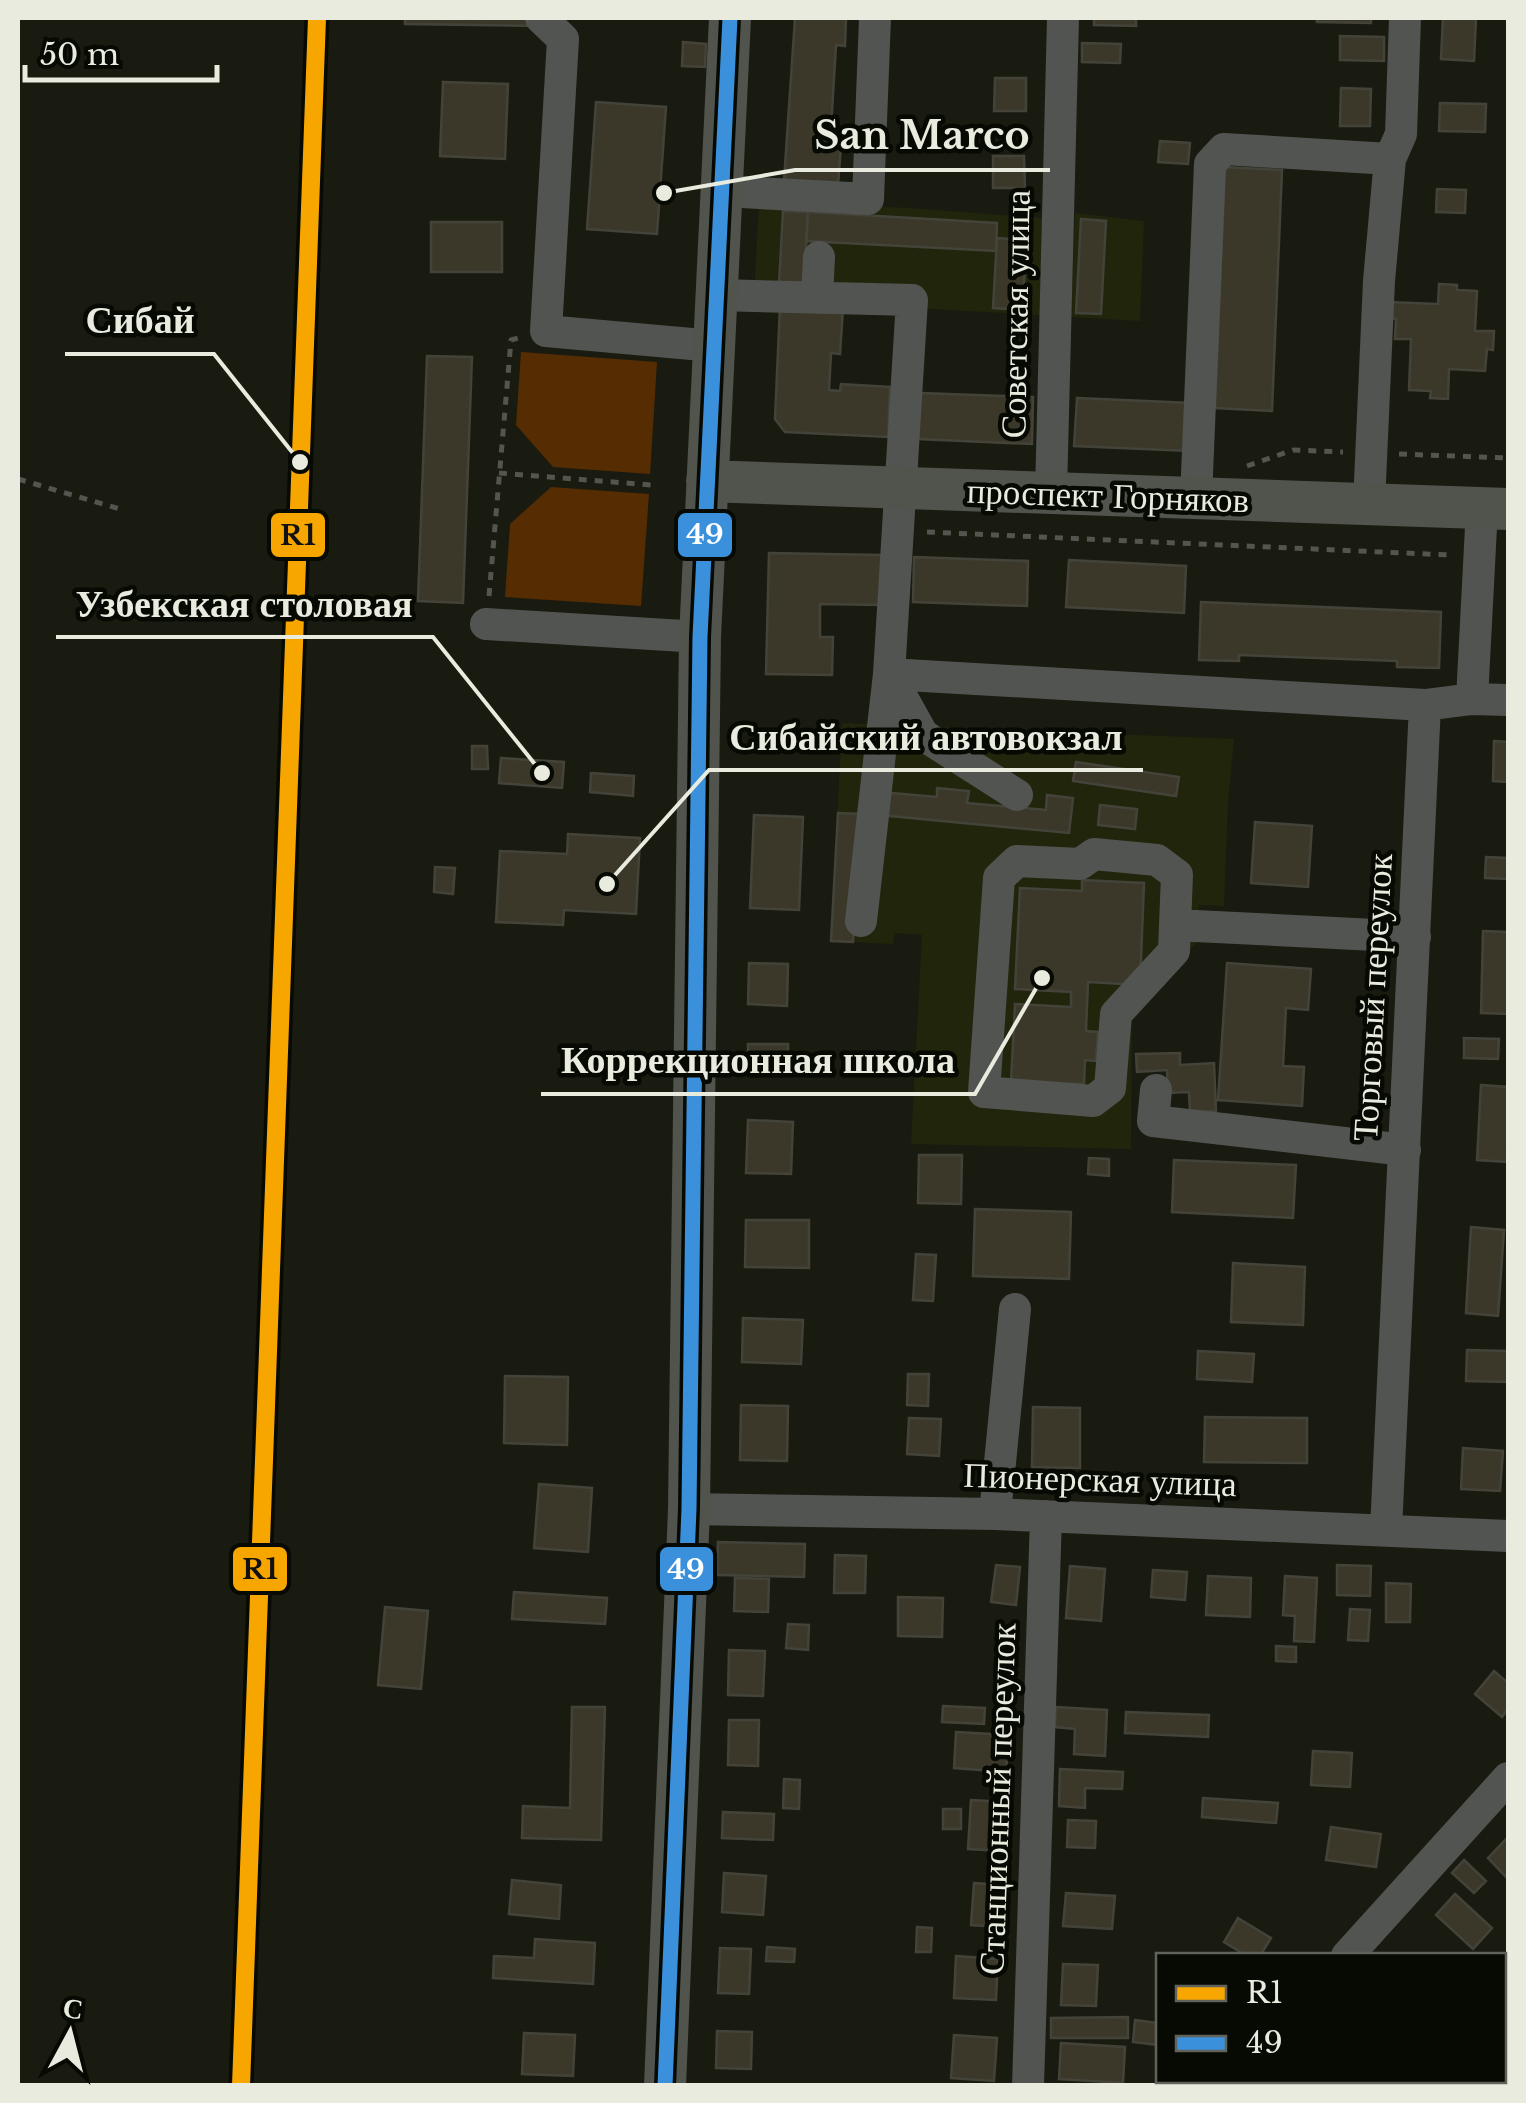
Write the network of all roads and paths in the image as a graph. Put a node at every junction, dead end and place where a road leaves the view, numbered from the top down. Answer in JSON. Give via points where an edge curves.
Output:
{"nodes":[{"id":1,"x":541,"y":18,"type":"edge"},
{"id":2,"x":730,"y":18,"type":"edge"},
{"id":3,"x":876,"y":18,"type":"edge"},
{"id":4,"x":1063,"y":18,"type":"edge"},
{"id":5,"x":1405,"y":18,"type":"edge"},
{"id":6,"x":1390,"y":159,"type":"junction"},
{"id":7,"x":722,"y":191,"type":"junction"},
{"id":8,"x":819,"y":258,"type":"dead end"},
{"id":9,"x":717,"y":295,"type":"junction"},
{"id":10,"x":817,"y":298,"type":"junction"},
{"id":11,"x":546,"y":331,"type":"junction"},
{"id":12,"x":714,"y":346,"type":"junction"},
{"id":13,"x":500,"y":473,"type":"junction"},
{"id":14,"x":18,"y":479,"type":"edge"},
{"id":15,"x":707,"y":481,"type":"junction"},
{"id":16,"x":651,"y":484,"type":"dead end"},
{"id":17,"x":902,"y":488,"type":"junction"},
{"id":18,"x":1050,"y":493,"type":"junction"},
{"id":19,"x":1196,"y":498,"type":"junction"},
{"id":20,"x":1369,"y":504,"type":"junction"},
{"id":21,"x":1495,"y":508,"type":"edge"},
{"id":22,"x":120,"y":509,"type":"dead end"},
{"id":23,"x":899,"y":531,"type":"junction"},
{"id":24,"x":1480,"y":557,"type":"junction"},
{"id":25,"x":486,"y":624,"type":"joint"},
{"id":26,"x":700,"y":636,"type":"junction"},
{"id":27,"x":889,"y":674,"type":"junction"},
{"id":28,"x":1472,"y":698,"type":"junction"},
{"id":29,"x":1508,"y":700,"type":"edge"},
{"id":30,"x":1425,"y":705,"type":"junction"},
{"id":31,"x":1018,"y":795,"type":"dead end"},
{"id":32,"x":862,"y":921,"type":"dead end"},
{"id":33,"x":1175,"y":925,"type":"junction"},
{"id":34,"x":1415,"y":937,"type":"junction"},
{"id":35,"x":1156,"y":1090,"type":"dead end"},
{"id":36,"x":1405,"y":1150,"type":"junction"},
{"id":37,"x":1015,"y":1309,"type":"dead end"},
{"id":38,"x":688,"y":1510,"type":"junction"},
{"id":39,"x":995,"y":1514,"type":"junction"},
{"id":40,"x":1046,"y":1516,"type":"junction"},
{"id":41,"x":1386,"y":1530,"type":"junction"},
{"id":42,"x":1508,"y":1536,"type":"edge"},
{"id":43,"x":1508,"y":1778,"type":"edge"},
{"id":44,"x":1350,"y":1953,"type":"edge"},
{"id":45,"x":664,"y":2086,"type":"edge"},
{"id":46,"x":1028,"y":2086,"type":"edge"}],
"edges":[{"from":1,"to":11,"type":"street","via":[[562,39]]},
{"from":2,"to":7,"type":"main road"},
{"from":3,"to":7,"type":"street","via":[[868,199]]},
{"from":4,"to":18,"type":"street","name":"Советская улица"},
{"from":5,"to":6,"type":"street","via":[[1401,134]]},
{"from":6,"to":19,"type":"street","via":[[1224,149],[1210,164]]},
{"from":6,"to":20,"type":"street"},
{"from":7,"to":9,"type":"main road"},
{"from":8,"to":10,"type":"street"},
{"from":9,"to":10,"type":"street"},
{"from":9,"to":12,"type":"main road"},
{"from":10,"to":17,"type":"street","via":[[912,300]]},
{"from":11,"to":12,"type":"street"},
{"from":11,"to":13,"type":"path","via":[[511,340]]},
{"from":12,"to":15,"type":"main road"},
{"from":13,"to":16,"type":"path"},
{"from":13,"to":25,"type":"path"},
{"from":14,"to":22,"type":"path"},
{"from":15,"to":17,"type":"main road","name":"проспект Горняков"},
{"from":15,"to":26,"type":"main road"},
{"from":17,"to":18,"type":"main road","name":"проспект Горняков"},
{"from":17,"to":23,"type":"street"},
{"from":18,"to":19,"type":"main road","name":"проспект Горняков"},
{"from":19,"to":20,"type":"main road","name":"проспект Горняков"},
{"from":20,"to":21,"type":"main road","name":"проспект Горняков"},
{"from":21,"to":24,"type":"street"},
{"from":23,"to":24,"type":"path"},
{"from":23,"to":27,"type":"street"},
{"from":24,"to":28,"type":"street"},
{"from":25,"to":26,"type":"street"},
{"from":26,"to":38,"type":"main road"},
{"from":27,"to":30,"type":"street"},
{"from":27,"to":31,"type":"street","via":[[922,736]]},
{"from":27,"to":32,"type":"street"},
{"from":28,"to":29,"type":"street"},
{"from":28,"to":30,"type":"street"},
{"from":30,"to":34,"type":"street","name":"Торговый переулок"},
{"from":33,"to":33,"type":"street","via":[[1177,874],[1157,860],[1094,854],[1080,864],[1017,861],[999,878],[984,1092],[1093,1101],[1110,1088],[1116,1014],[1174,950]]},
{"from":33,"to":34,"type":"street"},
{"from":34,"to":36,"type":"street","name":"Торговый переулок"},
{"from":35,"to":36,"type":"street","via":[[1152,1121]]},
{"from":36,"to":41,"type":"street","name":"Торговый переулок"},
{"from":37,"to":39,"type":"street"},
{"from":38,"to":39,"type":"street","name":"Пионерская улица"},
{"from":38,"to":45,"type":"main road"},
{"from":39,"to":40,"type":"street","name":"Пионерская улица"},
{"from":40,"to":41,"type":"street","name":"Пионерская улица"},
{"from":40,"to":46,"type":"street","name":"Станционный переулок"},
{"from":41,"to":42,"type":"street","name":"Пионерская улица"},
{"from":43,"to":44,"type":"street"}]}
